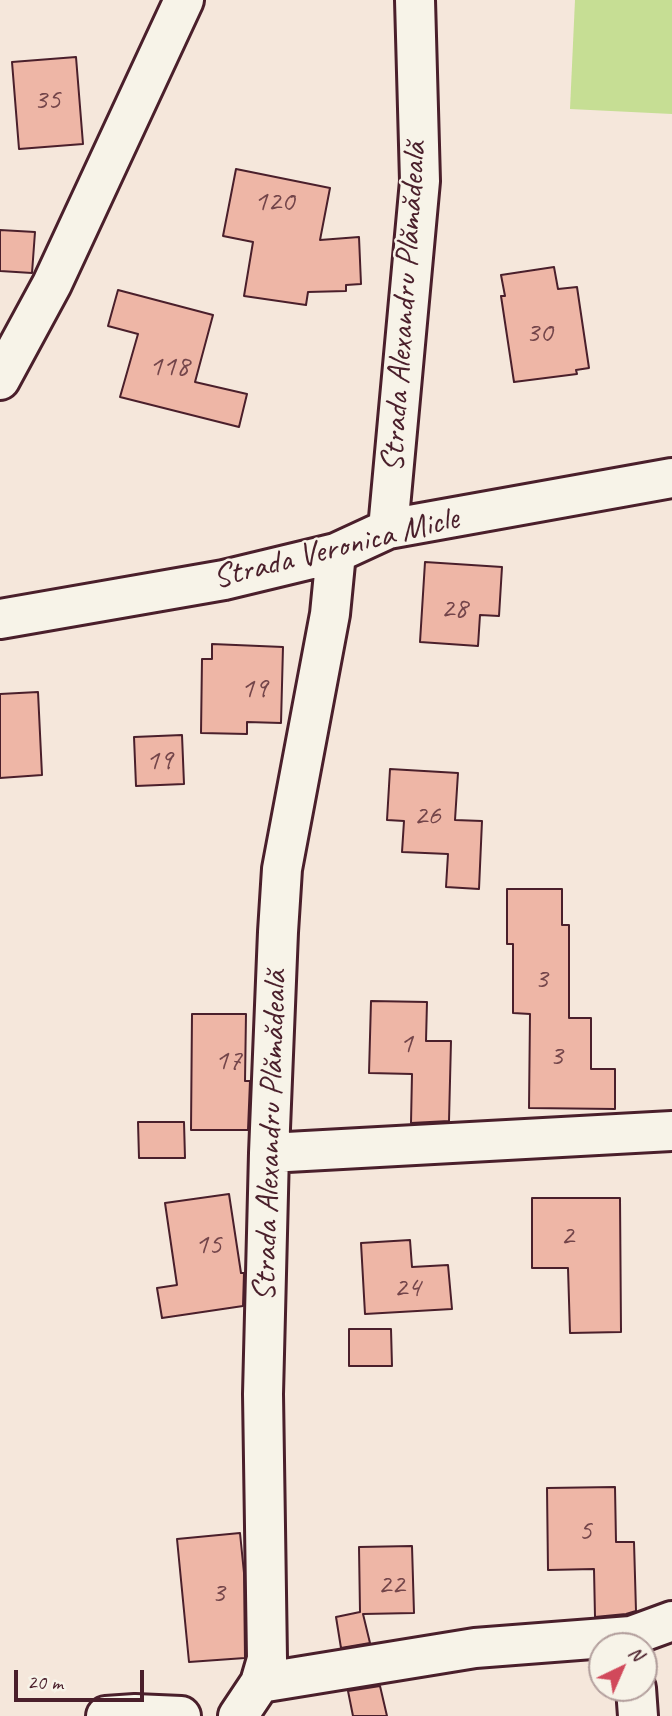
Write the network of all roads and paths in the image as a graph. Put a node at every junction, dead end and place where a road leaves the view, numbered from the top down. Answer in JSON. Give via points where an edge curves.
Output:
{"nodes":[{"id":1,"x":184,"y":0,"type":"edge"},
{"id":2,"x":415,"y":0,"type":"edge"},
{"id":3,"x":0,"y":380,"type":"edge"},
{"id":4,"x":672,"y":478,"type":"edge"},
{"id":5,"x":388,"y":529,"type":"junction"},
{"id":6,"x":336,"y":553,"type":"junction"},
{"id":7,"x":0,"y":618,"type":"edge"},
{"id":8,"x":672,"y":1131,"type":"edge"},
{"id":9,"x":269,"y":1153,"type":"junction"},
{"id":10,"x":672,"y":1621,"type":"edge"},
{"id":11,"x":650,"y":1632,"type":"edge"},
{"id":12,"x":588,"y":1643,"type":"edge"},
{"id":13,"x":260,"y":1683,"type":"junction"},
{"id":14,"x":106,"y":1716,"type":"edge"},
{"id":15,"x":181,"y":1716,"type":"edge"},
{"id":16,"x":238,"y":1716,"type":"edge"}],
"edges":[{"from":1,"to":3,"type":"street","via":[[52,284]]},
{"from":2,"to":5,"type":"street","name":"Strada Alexandru Plămădeală","via":[[420,181]]},
{"from":4,"to":5,"type":"street","name":"Strada Veronica Micle"},
{"from":5,"to":6,"type":"street","name":"Strada Veronica Micle"},
{"from":6,"to":7,"type":"street","name":"Strada Veronica Micle","via":[[224,580]]},
{"from":6,"to":9,"type":"street","name":"Strada Alexandru Plămădeală","via":[[330,614],[282,869]]},
{"from":8,"to":9,"type":"street"},
{"from":9,"to":13,"type":"street","name":"Strada Alexandru Plămădeală","via":[[263,1394],[267,1659]]},
{"from":10,"to":11,"type":"street"},
{"from":12,"to":13,"type":"street","via":[[475,1648]]},
{"from":13,"to":16,"type":"street","name":"Strada Alexandru Plămădeală"},
{"from":14,"to":15,"type":"street"}]}
